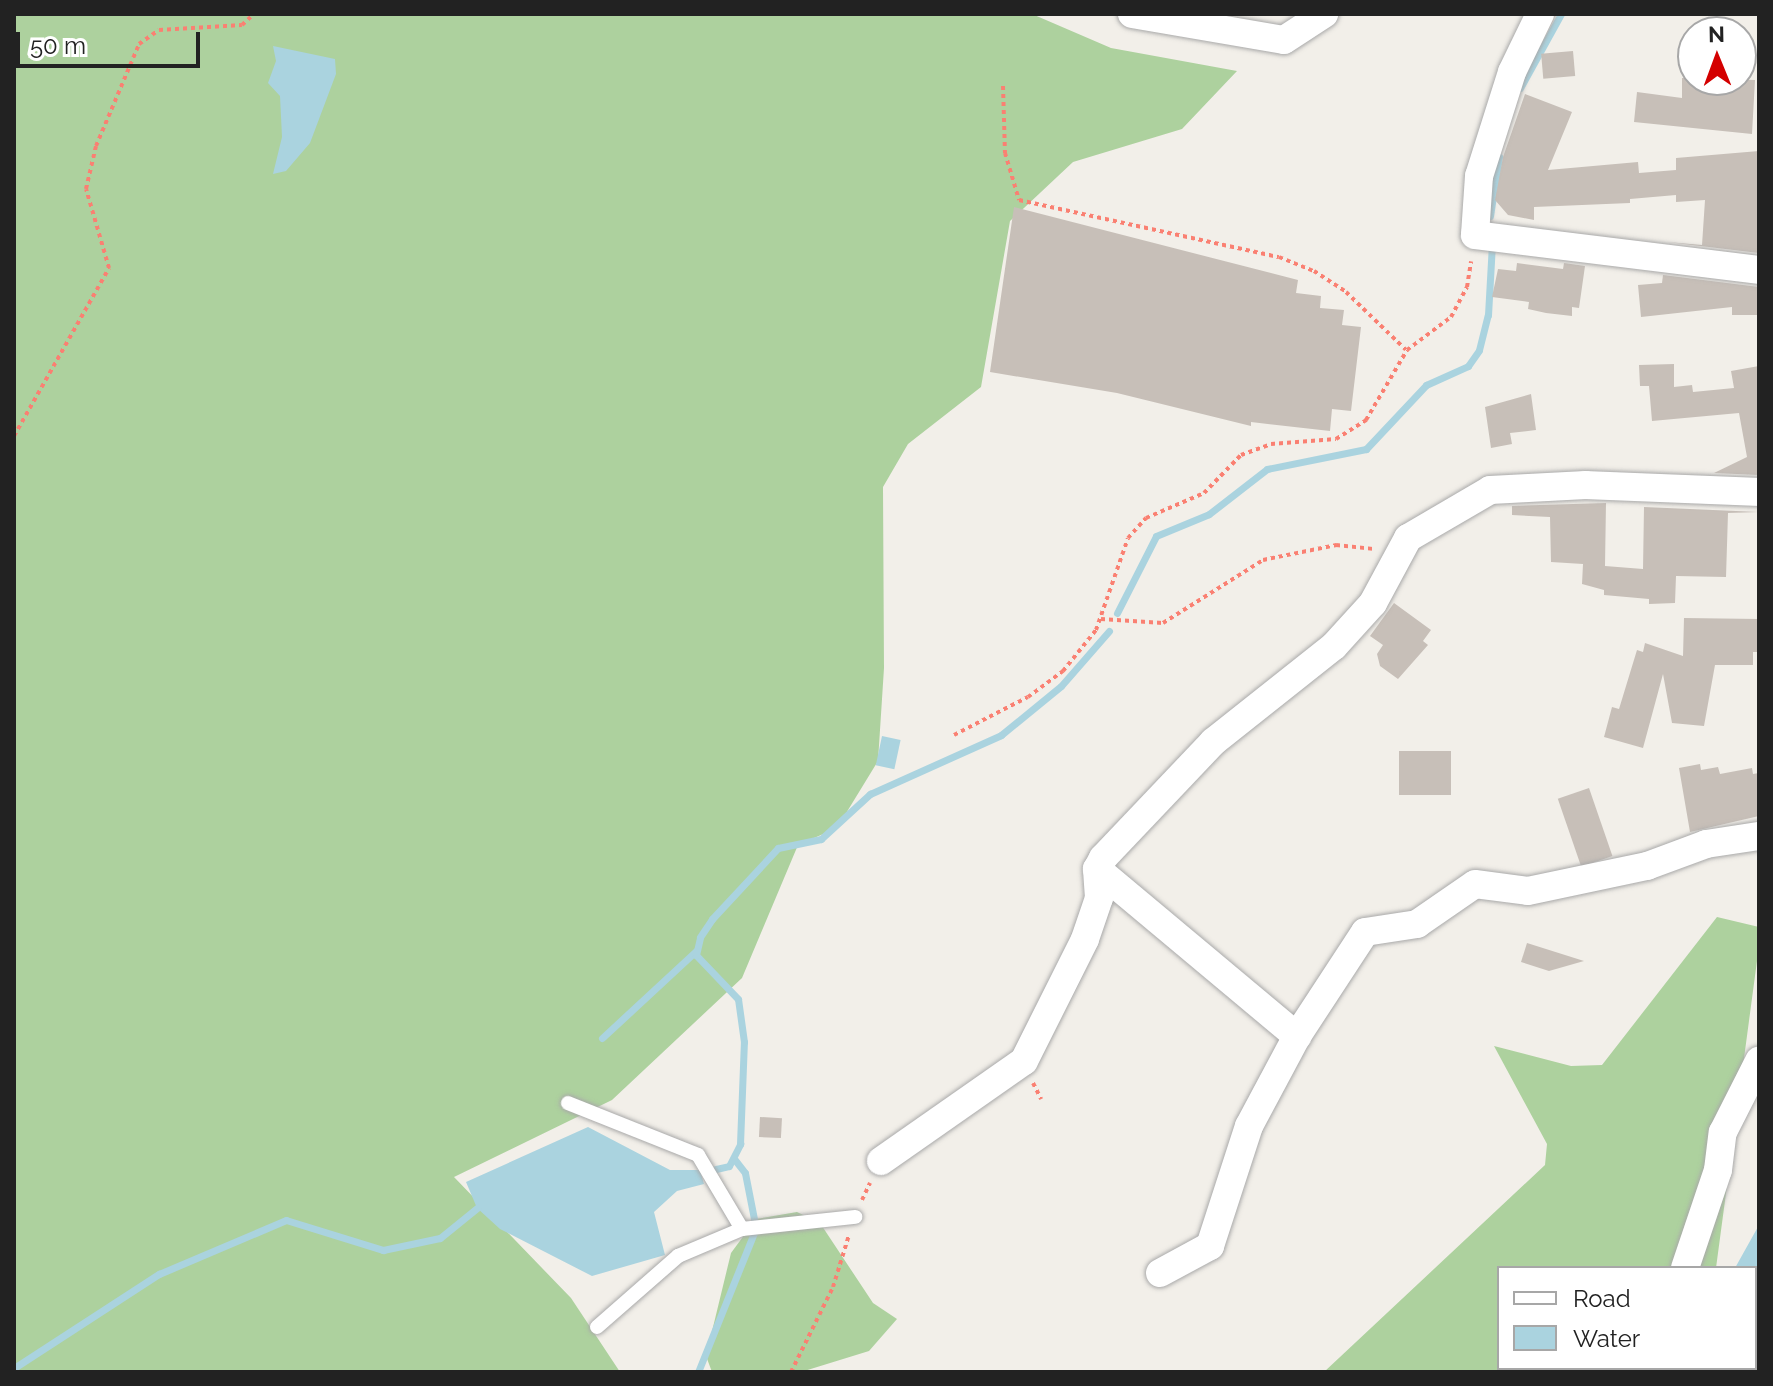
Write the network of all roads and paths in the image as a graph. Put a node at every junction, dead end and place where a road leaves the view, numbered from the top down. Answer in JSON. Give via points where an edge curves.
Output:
{"nodes":[{"id":1,"x":254,"y":14,"type":"edge"},
{"id":2,"x":1132,"y":14,"type":"edge"},
{"id":3,"x":1324,"y":14,"type":"edge"},
{"id":4,"x":1540,"y":14,"type":"edge"},
{"id":5,"x":1003,"y":86,"type":"dead end"},
{"id":6,"x":1475,"y":235,"type":"junction"},
{"id":7,"x":1759,"y":270,"type":"edge"},
{"id":8,"x":1407,"y":350,"type":"junction"},
{"id":9,"x":14,"y":436,"type":"edge"},
{"id":10,"x":1759,"y":492,"type":"edge"},
{"id":11,"x":1396,"y":555,"type":"junction"},
{"id":12,"x":1101,"y":619,"type":"junction"},
{"id":13,"x":954,"y":735,"type":"dead end"},
{"id":14,"x":1759,"y":836,"type":"edge"},
{"id":15,"x":1097,"y":869,"type":"junction"},
{"id":16,"x":1297,"y":1036,"type":"junction"},
{"id":17,"x":1759,"y":1061,"type":"edge"},
{"id":18,"x":568,"y":1103,"type":"dead end"},
{"id":19,"x":881,"y":1161,"type":"joint"},
{"id":20,"x":855,"y":1217,"type":"junction"},
{"id":21,"x":742,"y":1229,"type":"junction"},
{"id":22,"x":1686,"y":1266,"type":"edge"},
{"id":23,"x":1160,"y":1273,"type":"dead end"},
{"id":24,"x":597,"y":1327,"type":"dead end"},
{"id":25,"x":791,"y":1372,"type":"edge"}],
"edges":[{"from":1,"to":9,"type":"path","via":[[242,25],[159,30],[139,44],[96,146],[86,189],[109,268]]},
{"from":2,"to":3,"type":"street","via":[[1284,40]]},
{"from":4,"to":6,"type":"street","via":[[1512,72],[1479,176]]},
{"from":5,"to":8,"type":"path","via":[[1005,153],[1019,200],[1279,257],[1346,292]]},
{"from":6,"to":7,"type":"street"},
{"from":6,"to":8,"type":"path","via":[[1467,287],[1451,317]]},
{"from":8,"to":12,"type":"path","via":[[1366,420],[1336,439],[1271,444],[1241,455],[1204,493],[1146,518],[1128,538]]},
{"from":10,"to":11,"type":"street","via":[[1586,485],[1490,490],[1408,538]]},
{"from":11,"to":12,"type":"path","via":[[1362,546],[1289,551],[1263,560],[1163,623]]},
{"from":11,"to":15,"type":"street","via":[[1373,603],[1334,646],[1213,742]]},
{"from":12,"to":13,"type":"path","via":[[1063,671],[1028,697]]},
{"from":14,"to":16,"type":"street","via":[[1706,844],[1647,866],[1528,891],[1475,884],[1417,924],[1365,932]]},
{"from":15,"to":16,"type":"street"},
{"from":15,"to":19,"type":"street","via":[[1099,898],[1085,939],[1024,1061]]},
{"from":16,"to":23,"type":"street","via":[[1249,1126],[1210,1246]]},
{"from":17,"to":22,"type":"street","via":[[1723,1132],[1718,1170]]},
{"from":18,"to":21,"type":"lane","via":[[698,1155]]},
{"from":19,"to":20,"type":"path"},
{"from":20,"to":21,"type":"lane"},
{"from":20,"to":25,"type":"path","via":[[833,1287]]},
{"from":21,"to":24,"type":"lane","via":[[678,1256]]}]}
